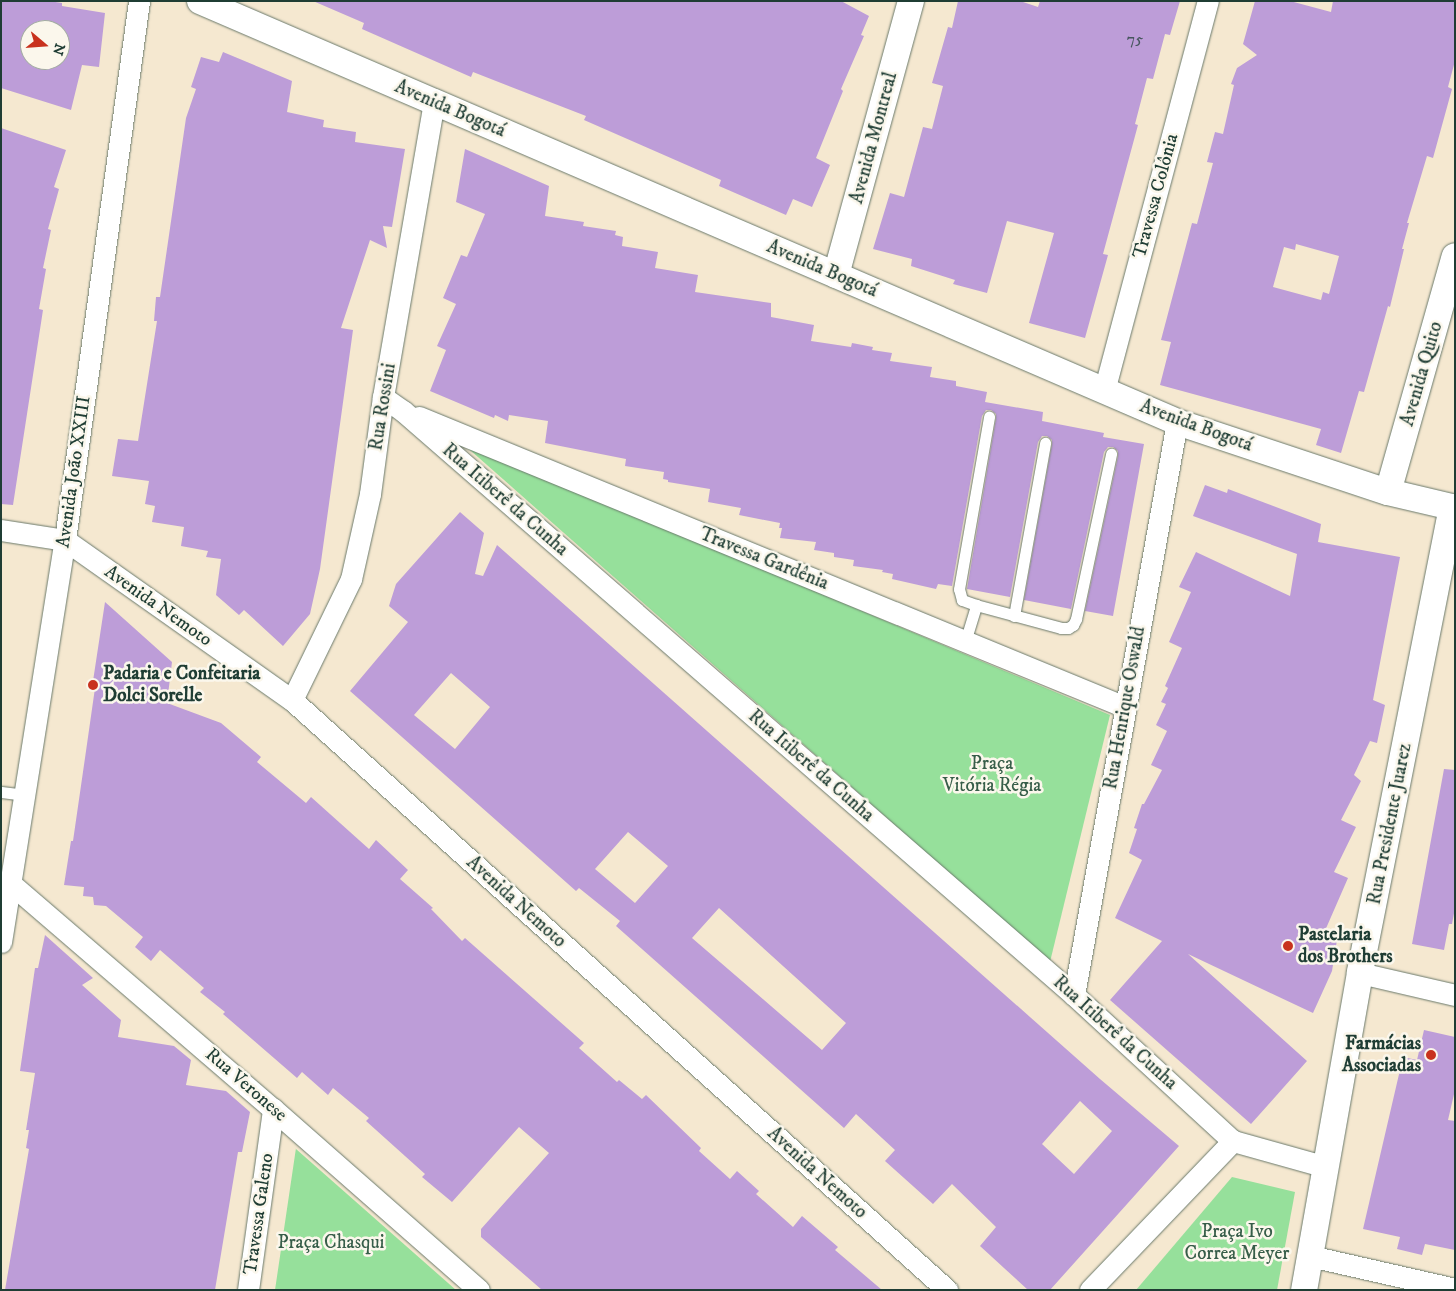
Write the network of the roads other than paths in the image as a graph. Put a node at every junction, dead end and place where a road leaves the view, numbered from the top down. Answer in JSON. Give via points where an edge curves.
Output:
{"nodes":[{"id":1,"x":139,"y":1,"type":"edge"},
{"id":2,"x":200,"y":1,"type":"edge"},
{"id":3,"x":911,"y":1,"type":"edge"},
{"id":4,"x":1208,"y":1,"type":"edge"},
{"id":5,"x":434,"y":102,"type":"junction"},
{"id":6,"x":1455,"y":256,"type":"edge"},
{"id":7,"x":836,"y":275,"type":"junction"},
{"id":8,"x":1104,"y":391,"type":"junction"},
{"id":9,"x":383,"y":397,"type":"junction"},
{"id":10,"x":403,"y":410,"type":"junction"},
{"id":11,"x":989,"y":417,"type":"dead end"},
{"id":12,"x":1177,"y":422,"type":"junction"},
{"id":13,"x":1044,"y":444,"type":"dead end"},
{"id":14,"x":1111,"y":454,"type":"dead end"},
{"id":15,"x":1388,"y":492,"type":"junction"},
{"id":16,"x":1454,"y":507,"type":"edge"},
{"id":17,"x":1,"y":530,"type":"edge"},
{"id":18,"x":65,"y":540,"type":"junction"},
{"id":19,"x":976,"y":605,"type":"junction"},
{"id":20,"x":1014,"y":616,"type":"junction"},
{"id":21,"x":965,"y":642,"type":"junction"},
{"id":22,"x":292,"y":700,"type":"junction"},
{"id":23,"x":1125,"y":708,"type":"junction"},
{"id":24,"x":1,"y":792,"type":"edge"},
{"id":25,"x":24,"y":795,"type":"junction"},
{"id":26,"x":10,"y":883,"type":"junction"},
{"id":27,"x":1,"y":942,"type":"edge"},
{"id":28,"x":1360,"y":973,"type":"junction"},
{"id":29,"x":1074,"y":995,"type":"junction"},
{"id":30,"x":1455,"y":995,"type":"edge"},
{"id":31,"x":273,"y":1109,"type":"junction"},
{"id":32,"x":1233,"y":1141,"type":"junction"},
{"id":33,"x":1326,"y":1167,"type":"junction"},
{"id":34,"x":1310,"y":1256,"type":"junction"},
{"id":35,"x":1455,"y":1289,"type":"edge"},
{"id":36,"x":248,"y":1290,"type":"edge"},
{"id":37,"x":479,"y":1290,"type":"edge"},
{"id":38,"x":947,"y":1290,"type":"edge"},
{"id":39,"x":1090,"y":1290,"type":"edge"},
{"id":40,"x":1304,"y":1290,"type":"edge"}],
"edges":[{"from":1,"to":18,"type":"street","name":"Avenida João XXIII"},
{"from":2,"to":5,"type":"street","name":"Avenida Bogotá"},
{"from":3,"to":7,"type":"street","name":"Avenida Montreal"},
{"from":4,"to":8,"type":"street","name":"Travessa Colônia"},
{"from":5,"to":7,"type":"street","name":"Avenida Bogotá"},
{"from":5,"to":9,"type":"street","name":"Rua Rossini"},
{"from":6,"to":15,"type":"street","name":"Avenida Quito"},
{"from":7,"to":8,"type":"street","name":"Avenida Bogotá"},
{"from":8,"to":12,"type":"street","name":"Avenida Bogotá"},
{"from":9,"to":10,"type":"street","name":"Rua Itiberê da Cunha"},
{"from":9,"to":22,"type":"street","name":"Rua Rossini","via":[[370,494],[351,580]]},
{"from":10,"to":21,"type":"street","name":"Travessa Gardênia"},
{"from":10,"to":29,"type":"street","name":"Rua Itiberê da Cunha"},
{"from":11,"to":19,"type":"lane","via":[[959,589],[962,600]]},
{"from":12,"to":15,"type":"street","name":"Avenida Bogotá"},
{"from":12,"to":23,"type":"street","name":"Rua Henrique Oswald"},
{"from":13,"to":20,"type":"lane"},
{"from":14,"to":20,"type":"lane","via":[[1073,625],[1061,628]]},
{"from":15,"to":16,"type":"street","name":"Avenida Bogotá"},
{"from":16,"to":28,"type":"street","name":"Rua Presidente Juarez"},
{"from":17,"to":18,"type":"street"},
{"from":18,"to":22,"type":"street","name":"Avenida Nemoto"},
{"from":18,"to":25,"type":"street","name":"Avenida João XXIII"},
{"from":19,"to":20,"type":"lane"},
{"from":19,"to":21,"type":"lane"},
{"from":21,"to":23,"type":"street","name":"Travessa Gardênia"},
{"from":22,"to":38,"type":"street","name":"Avenida Nemoto"},
{"from":23,"to":29,"type":"street","name":"Rua Henrique Oswald"},
{"from":24,"to":25,"type":"lane"},
{"from":25,"to":26,"type":"street","name":"Avenida João XXIII"},
{"from":26,"to":27,"type":"street","name":"Avenida João XXIII"},
{"from":26,"to":31,"type":"street","name":"Rua Veronese"},
{"from":28,"to":30,"type":"street"},
{"from":28,"to":33,"type":"street","name":"Rua Presidente Juarez"},
{"from":29,"to":32,"type":"street","name":"Rua Itiberê da Cunha"},
{"from":31,"to":36,"type":"street","name":"Travessa Galeno"},
{"from":31,"to":37,"type":"street","name":"Rua Veronese"},
{"from":32,"to":33,"type":"street"},
{"from":32,"to":39,"type":"street"},
{"from":33,"to":34,"type":"street","name":"Rua Presidente Juarez"},
{"from":34,"to":35,"type":"street"},
{"from":34,"to":40,"type":"street","name":"Rua Presidente Juarez"}]}
